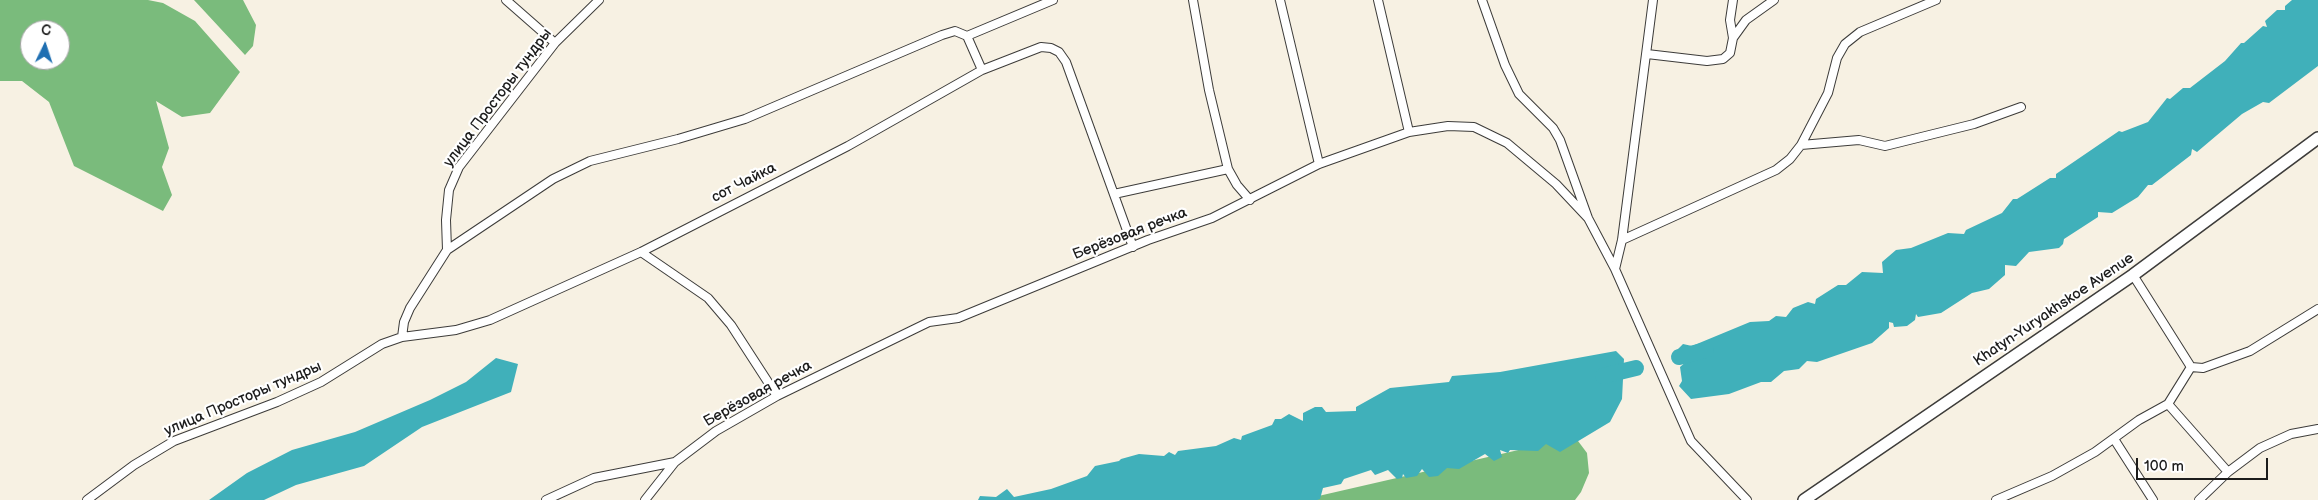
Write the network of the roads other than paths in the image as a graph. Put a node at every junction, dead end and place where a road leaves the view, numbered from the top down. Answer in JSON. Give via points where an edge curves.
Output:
{"nodes":[{"id":1,"x":506,"y":0,"type":"edge"},
{"id":2,"x":599,"y":0,"type":"edge"},
{"id":3,"x":1054,"y":0,"type":"edge"},
{"id":4,"x":1193,"y":0,"type":"edge"},
{"id":5,"x":1280,"y":0,"type":"edge"},
{"id":6,"x":1378,"y":0,"type":"edge"},
{"id":7,"x":1482,"y":0,"type":"edge"},
{"id":8,"x":1654,"y":0,"type":"edge"},
{"id":9,"x":1733,"y":0,"type":"edge"},
{"id":10,"x":1774,"y":0,"type":"edge"},
{"id":11,"x":1936,"y":0,"type":"edge"},
{"id":12,"x":967,"y":36,"type":"junction"},
{"id":13,"x":1732,"y":38,"type":"junction"},
{"id":14,"x":556,"y":43,"type":"junction"},
{"id":15,"x":1647,"y":54,"type":"junction"},
{"id":16,"x":982,"y":70,"type":"junction"},
{"id":17,"x":2021,"y":107,"type":"dead end"},
{"id":18,"x":1410,"y":132,"type":"junction"},
{"id":19,"x":2318,"y":138,"type":"edge"},
{"id":20,"x":1801,"y":145,"type":"junction"},
{"id":21,"x":1319,"y":164,"type":"junction"},
{"id":22,"x":1228,"y":169,"type":"junction"},
{"id":23,"x":1114,"y":194,"type":"junction"},
{"id":24,"x":1250,"y":200,"type":"junction"},
{"id":25,"x":1588,"y":218,"type":"junction"},
{"id":26,"x":1622,"y":240,"type":"junction"},
{"id":27,"x":1133,"y":247,"type":"junction"},
{"id":28,"x":447,"y":250,"type":"junction"},
{"id":29,"x":641,"y":252,"type":"junction"},
{"id":30,"x":1615,"y":268,"type":"junction"},
{"id":31,"x":2133,"y":275,"type":"junction"},
{"id":32,"x":2318,"y":309,"type":"edge"},
{"id":33,"x":402,"y":337,"type":"junction"},
{"id":34,"x":2191,"y":366,"type":"junction"},
{"id":35,"x":777,"y":396,"type":"junction"},
{"id":36,"x":2168,"y":404,"type":"junction"},
{"id":37,"x":2318,"y":429,"type":"edge"},
{"id":38,"x":2114,"y":439,"type":"junction"},
{"id":39,"x":675,"y":462,"type":"junction"},
{"id":40,"x":2228,"y":472,"type":"junction"},
{"id":41,"x":87,"y":500,"type":"edge"},
{"id":42,"x":546,"y":500,"type":"edge"},
{"id":43,"x":645,"y":500,"type":"edge"},
{"id":44,"x":1746,"y":500,"type":"edge"},
{"id":45,"x":1804,"y":500,"type":"edge"},
{"id":46,"x":1996,"y":500,"type":"edge"},
{"id":47,"x":2153,"y":500,"type":"edge"},
{"id":48,"x":2199,"y":500,"type":"edge"}],
"edges":[{"from":1,"to":14,"type":"street"},
{"from":2,"to":14,"type":"street","name":"улица Просторы тундры"},
{"from":3,"to":12,"type":"street"},
{"from":4,"to":22,"type":"street","via":[[1208,90]]},
{"from":5,"to":21,"type":"street"},
{"from":6,"to":18,"type":"street"},
{"from":7,"to":25,"type":"street","via":[[1519,94],[1543,116],[1560,140]]},
{"from":8,"to":15,"type":"street"},
{"from":9,"to":13,"type":"street"},
{"from":10,"to":13,"type":"street","via":[[1746,20]]},
{"from":11,"to":20,"type":"street","via":[[1860,32],[1845,44],[1837,58],[1828,93]]},
{"from":12,"to":16,"type":"street"},
{"from":12,"to":28,"type":"street","via":[[955,31],[942,35],[745,120],[590,161],[553,179]]},
{"from":13,"to":15,"type":"street","via":[[1730,53],[1715,61]]},
{"from":14,"to":28,"type":"street","name":"улица Просторы тундры","via":[[458,167],[449,190]]},
{"from":15,"to":26,"type":"street"},
{"from":16,"to":23,"type":"street","name":"сот Чайка","via":[[1041,48],[1059,52],[1066,62]]},
{"from":16,"to":29,"type":"street","name":"сот Чайка","via":[[848,146]]},
{"from":17,"to":20,"type":"street","via":[[1974,124],[1885,146],[1859,140]]},
{"from":18,"to":21,"type":"street","name":"Берёзовая речка"},
{"from":18,"to":25,"type":"street","name":"Берёзовая речка","via":[[1448,126],[1474,127],[1507,143],[1556,184]]},
{"from":19,"to":31,"type":"main road","name":"Khatyn-Yuryakhskoe Avenue"},
{"from":20,"to":26,"type":"street","via":[[1776,170]]},
{"from":21,"to":24,"type":"street","name":"Берёзовая речка"},
{"from":22,"to":23,"type":"street"},
{"from":22,"to":24,"type":"street"},
{"from":23,"to":27,"type":"street"},
{"from":24,"to":27,"type":"street","name":"Берёзовая речка","via":[[1212,218]]},
{"from":25,"to":30,"type":"street"},
{"from":26,"to":30,"type":"street"},
{"from":27,"to":35,"type":"street","name":"Берёзовая речка","via":[[958,318],[929,322]]},
{"from":28,"to":33,"type":"street","via":[[410,308]]},
{"from":29,"to":33,"type":"street","name":"сот Чайка","via":[[490,320],[456,330]]},
{"from":29,"to":35,"type":"street","via":[[708,298],[731,325]]},
{"from":30,"to":44,"type":"street","via":[[1691,441]]},
{"from":31,"to":34,"type":"street"},
{"from":31,"to":45,"type":"main road","name":"Khatyn-Yuryakhskoe Avenue"},
{"from":32,"to":34,"type":"street","via":[[2250,351],[2203,368]]},
{"from":33,"to":41,"type":"street","name":"улица Просторы тундры","via":[[382,344],[321,382],[174,442],[134,465]]},
{"from":34,"to":36,"type":"street"},
{"from":35,"to":39,"type":"street","name":"Берёзовая речка","via":[[716,431]]},
{"from":36,"to":38,"type":"street"},
{"from":36,"to":40,"type":"street"},
{"from":37,"to":40,"type":"street","via":[[2291,434],[2260,448]]},
{"from":38,"to":46,"type":"street","via":[[2052,476]]},
{"from":38,"to":47,"type":"street"},
{"from":39,"to":42,"type":"street","via":[[594,478]]},
{"from":39,"to":43,"type":"street"},
{"from":40,"to":48,"type":"street"}]}
